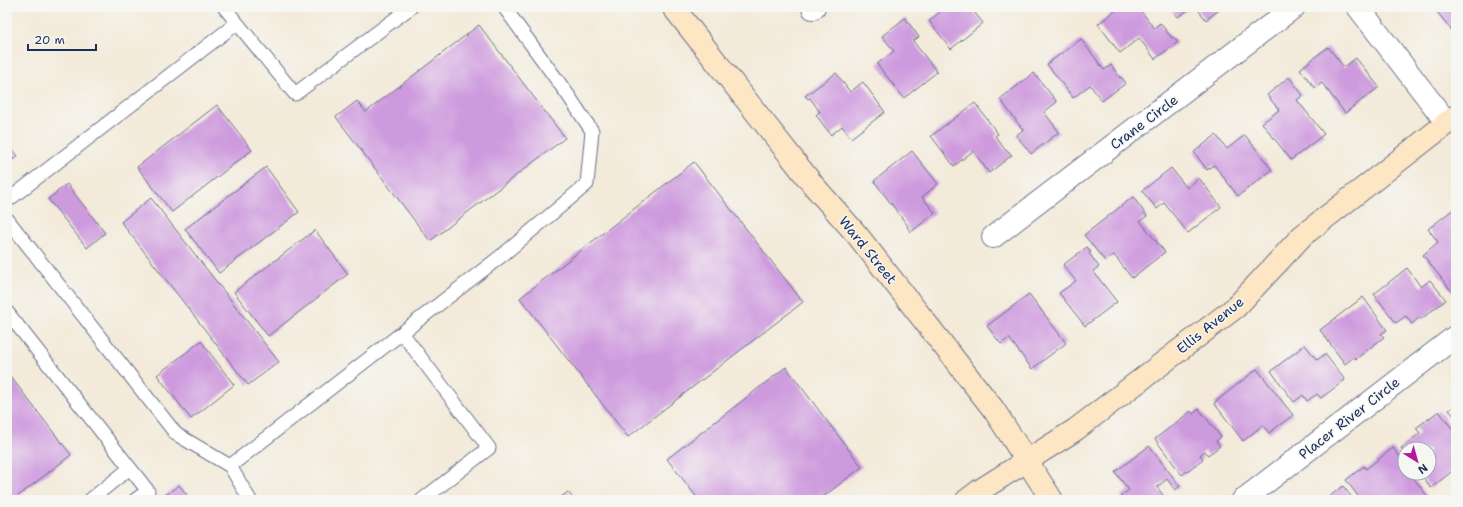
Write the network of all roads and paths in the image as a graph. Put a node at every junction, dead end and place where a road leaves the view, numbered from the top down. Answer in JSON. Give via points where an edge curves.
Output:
{"nodes":[{"id":1,"x":224,"y":7,"type":"edge"},
{"id":2,"x":411,"y":7,"type":"edge"},
{"id":3,"x":504,"y":7,"type":"edge"},
{"id":4,"x":674,"y":7,"type":"edge"},
{"id":5,"x":1294,"y":7,"type":"edge"},
{"id":6,"x":1358,"y":7,"type":"edge"},
{"id":7,"x":238,"y":23,"type":"junction"},
{"id":8,"x":1451,"y":119,"type":"edge"},
{"id":9,"x":7,"y":201,"type":"edge"},
{"id":10,"x":7,"y":218,"type":"edge"},
{"id":11,"x":993,"y":237,"type":"dead end"},
{"id":12,"x":7,"y":312,"type":"edge"},
{"id":13,"x":402,"y":333,"type":"junction"},
{"id":14,"x":1456,"y":336,"type":"edge"},
{"id":15,"x":1027,"y":461,"type":"junction"},
{"id":16,"x":230,"y":466,"type":"junction"},
{"id":17,"x":130,"y":468,"type":"junction"},
{"id":18,"x":90,"y":500,"type":"edge"},
{"id":19,"x":135,"y":500,"type":"edge"},
{"id":20,"x":250,"y":500,"type":"edge"},
{"id":21,"x":422,"y":500,"type":"edge"},
{"id":22,"x":967,"y":500,"type":"edge"},
{"id":23,"x":1052,"y":500,"type":"edge"},
{"id":24,"x":1243,"y":500,"type":"edge"}],
"edges":[{"from":1,"to":7,"type":"lane"},
{"from":2,"to":7,"type":"lane","via":[[295,94]]},
{"from":3,"to":13,"type":"lane","via":[[592,131],[587,184],[505,253]]},
{"from":4,"to":15,"type":"street","name":"Ward Street","via":[[994,410]]},
{"from":5,"to":11,"type":"street","name":"Crane Circle"},
{"from":6,"to":8,"type":"street"},
{"from":7,"to":9,"type":"lane"},
{"from":8,"to":15,"type":"street","name":"Ellis Avenue","via":[[1302,236],[1236,307],[1075,430]]},
{"from":10,"to":16,"type":"lane","via":[[176,434]]},
{"from":12,"to":17,"type":"lane"},
{"from":13,"to":16,"type":"lane"},
{"from":13,"to":21,"type":"lane","via":[[489,448]]},
{"from":14,"to":24,"type":"street","name":"Placer River Circle"},
{"from":15,"to":22,"type":"street","name":"Ellis Avenue"},
{"from":15,"to":23,"type":"street","name":"Ward Street"},
{"from":16,"to":20,"type":"lane"},
{"from":17,"to":18,"type":"lane"},
{"from":17,"to":19,"type":"lane","via":[[148,490]]}]}
